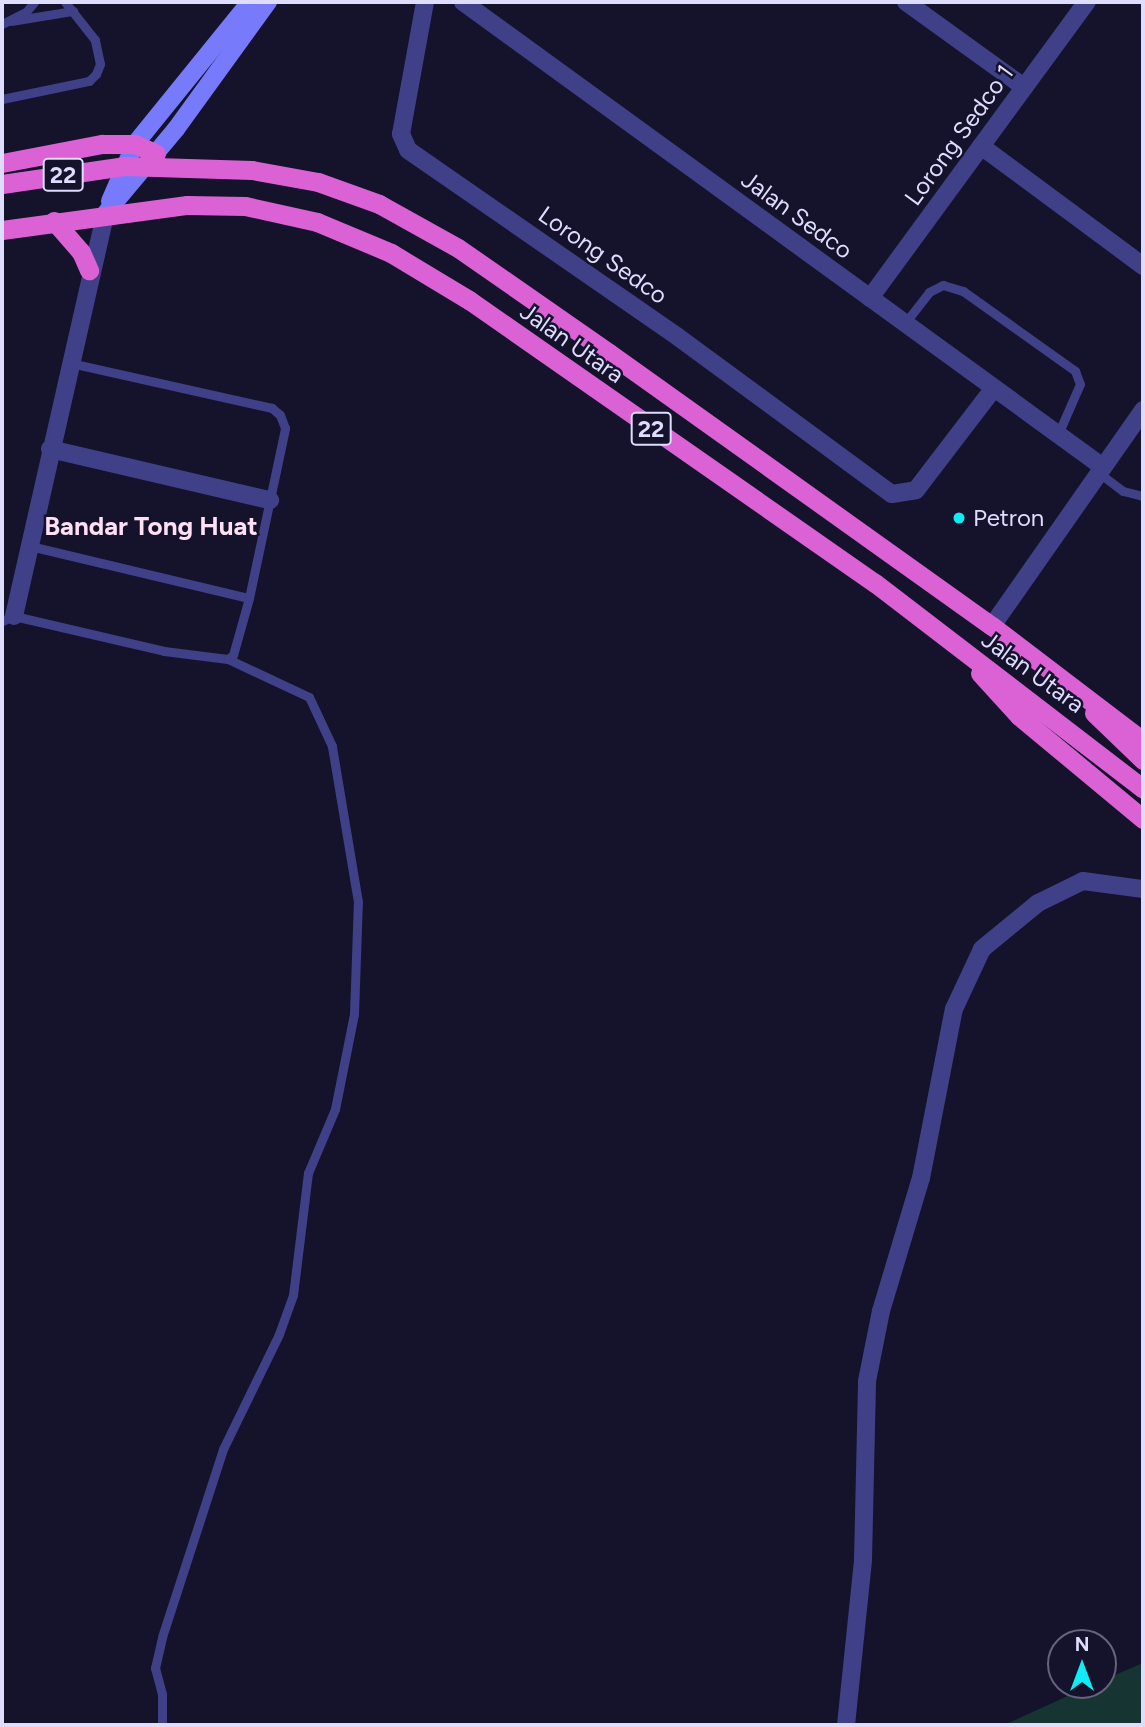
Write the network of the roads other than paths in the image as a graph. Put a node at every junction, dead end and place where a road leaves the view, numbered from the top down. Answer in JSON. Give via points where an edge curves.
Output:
{"nodes":[{"id":1,"x":34,"y":2,"type":"edge"},
{"id":2,"x":65,"y":2,"type":"edge"},
{"id":3,"x":250,"y":2,"type":"edge"},
{"id":4,"x":268,"y":2,"type":"edge"},
{"id":5,"x":425,"y":2,"type":"edge"},
{"id":6,"x":463,"y":2,"type":"edge"},
{"id":7,"x":905,"y":2,"type":"edge"},
{"id":8,"x":1087,"y":2,"type":"edge"},
{"id":9,"x":73,"y":11,"type":"junction"},
{"id":10,"x":6,"y":22,"type":"edge"},
{"id":11,"x":1024,"y":87,"type":"junction"},
{"id":12,"x":2,"y":99,"type":"edge"},
{"id":13,"x":135,"y":144,"type":"junction"},
{"id":14,"x":981,"y":146,"type":"junction"},
{"id":15,"x":152,"y":160,"type":"junction"},
{"id":16,"x":2,"y":163,"type":"edge"},
{"id":17,"x":124,"y":166,"type":"junction"},
{"id":18,"x":2,"y":184,"type":"edge"},
{"id":19,"x":104,"y":214,"type":"junction"},
{"id":20,"x":54,"y":221,"type":"junction"},
{"id":21,"x":2,"y":230,"type":"edge"},
{"id":22,"x":1143,"y":266,"type":"edge"},
{"id":23,"x":89,"y":270,"type":"junction"},
{"id":24,"x":870,"y":298,"type":"junction"},
{"id":25,"x":905,"y":323,"type":"junction"},
{"id":26,"x":69,"y":363,"type":"junction"},
{"id":27,"x":994,"y":388,"type":"junction"},
{"id":28,"x":1143,"y":410,"type":"edge"},
{"id":29,"x":1058,"y":434,"type":"junction"},
{"id":30,"x":50,"y":449,"type":"junction"},
{"id":31,"x":1101,"y":470,"type":"junction"},
{"id":32,"x":1143,"y":496,"type":"edge"},
{"id":33,"x":270,"y":499,"type":"junction"},
{"id":34,"x":30,"y":545,"type":"junction"},
{"id":35,"x":249,"y":598,"type":"junction"},
{"id":36,"x":8,"y":619,"type":"edge"},
{"id":37,"x":992,"y":625,"type":"junction"},
{"id":38,"x":959,"y":648,"type":"junction"},
{"id":39,"x":228,"y":659,"type":"junction"},
{"id":40,"x":1060,"y":676,"type":"junction"},
{"id":41,"x":1143,"y":741,"type":"edge"},
{"id":42,"x":1143,"y":760,"type":"edge"},
{"id":43,"x":1143,"y":789,"type":"edge"},
{"id":44,"x":1143,"y":819,"type":"edge"},
{"id":45,"x":1143,"y":889,"type":"edge"},
{"id":46,"x":162,"y":1725,"type":"edge"},
{"id":47,"x":846,"y":1725,"type":"edge"}],
"edges":[{"from":1,"to":10,"type":"lane"},
{"from":2,"to":9,"type":"lane"},
{"from":3,"to":13,"type":"main road"},
{"from":4,"to":15,"type":"main road"},
{"from":5,"to":27,"type":"street","name":"Lorong Sedco","via":[[401,134],[408,150],[678,337],[892,494],[916,490]]},
{"from":6,"to":24,"type":"street","name":"Jalan Sedco"},
{"from":7,"to":11,"type":"street"},
{"from":8,"to":11,"type":"street","name":"Lorong Sedco 1"},
{"from":9,"to":10,"type":"lane"},
{"from":9,"to":12,"type":"lane","via":[[99,51],[96,74],[89,81]]},
{"from":11,"to":14,"type":"street","name":"Lorong Sedco 1"},
{"from":13,"to":15,"type":"highway"},
{"from":13,"to":16,"type":"highway","via":[[102,144]]},
{"from":13,"to":17,"type":"main road"},
{"from":14,"to":22,"type":"street"},
{"from":14,"to":24,"type":"street","name":"Lorong Sedco 1"},
{"from":15,"to":17,"type":"highway","name":"Jalan Utara","number":"22"},
{"from":15,"to":19,"type":"main road"},
{"from":15,"to":37,"type":"highway","name":"Jalan Utara","number":"22","via":[[318,182],[390,210],[458,247]]},
{"from":17,"to":18,"type":"highway","name":"Jalan Utara","number":"22"},
{"from":17,"to":19,"type":"main road"},
{"from":19,"to":20,"type":"highway","name":"Jalan Utara","number":"22"},
{"from":19,"to":23,"type":"street"},
{"from":19,"to":38,"type":"highway","name":"Jalan Utara","number":"22","via":[[187,205],[245,205],[317,222],[391,253],[469,300],[875,583]]},
{"from":20,"to":21,"type":"highway","name":"Jalan Utara","number":"22"},
{"from":20,"to":23,"type":"highway","via":[[81,252]]},
{"from":23,"to":26,"type":"street"},
{"from":24,"to":25,"type":"street","name":"Jalan Sedco"},
{"from":25,"to":27,"type":"street","name":"Jalan Sedco"},
{"from":25,"to":29,"type":"lane","via":[[929,292],[943,285],[963,290],[1053,355],[1075,372],[1080,384]]},
{"from":26,"to":30,"type":"street"},
{"from":26,"to":33,"type":"lane","via":[[272,408],[285,428]]},
{"from":27,"to":29,"type":"street","name":"Jalan Sedco"},
{"from":28,"to":31,"type":"street"},
{"from":29,"to":31,"type":"street","name":"Jalan Sedco"},
{"from":30,"to":33,"type":"street"},
{"from":30,"to":34,"type":"street"},
{"from":31,"to":32,"type":"lane","via":[[1123,491]]},
{"from":31,"to":37,"type":"street"},
{"from":33,"to":35,"type":"lane"},
{"from":34,"to":35,"type":"lane"},
{"from":34,"to":36,"type":"street"},
{"from":35,"to":39,"type":"lane"},
{"from":36,"to":39,"type":"lane","via":[[164,651]]},
{"from":37,"to":40,"type":"highway","name":"Jalan Utara","number":"22"},
{"from":38,"to":43,"type":"highway","name":"Jalan Utara","number":"22"},
{"from":38,"to":44,"type":"highway","via":[[1019,716]]},
{"from":39,"to":46,"type":"lane","via":[[309,697],[332,746],[358,902],[352,965],[354,1014],[335,1109],[308,1174],[293,1295],[223,1449],[162,1637],[155,1668],[162,1694]]},
{"from":40,"to":41,"type":"highway","name":"Jalan Utara","number":"22"},
{"from":40,"to":42,"type":"highway"},
{"from":45,"to":47,"type":"street","via":[[1083,881],[1038,903],[982,949],[954,1009],[921,1178],[881,1311],[867,1381],[863,1560]]}]}
